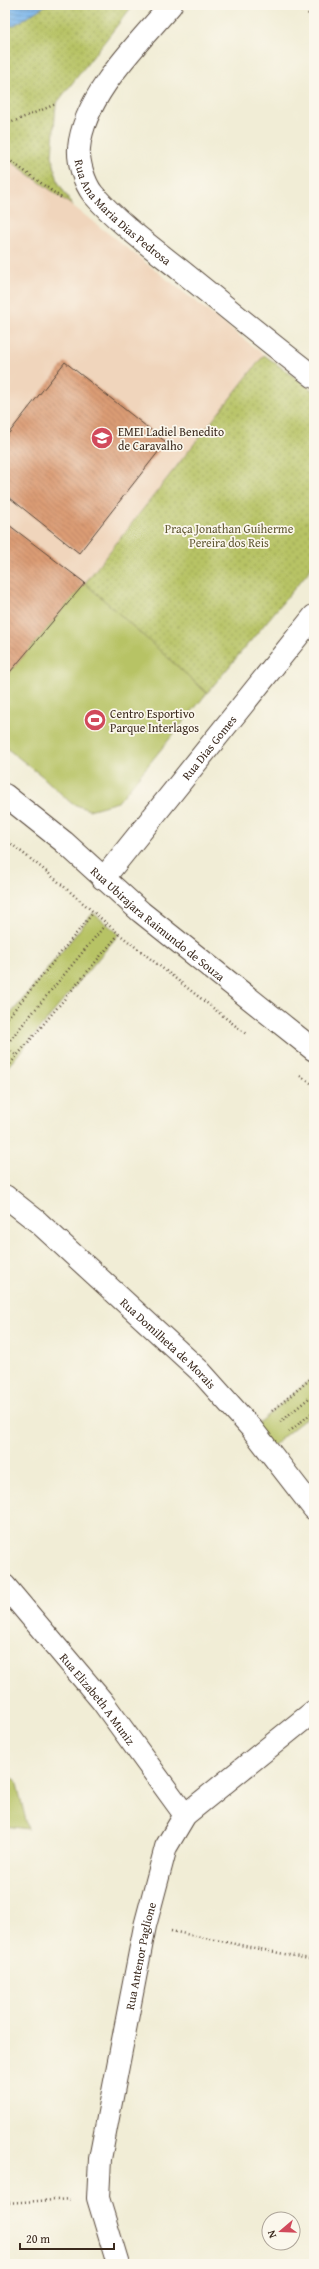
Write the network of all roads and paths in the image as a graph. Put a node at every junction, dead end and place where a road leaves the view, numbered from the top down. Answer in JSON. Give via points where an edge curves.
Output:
{"nodes":[{"id":1,"x":171,"y":5,"type":"edge"},
{"id":2,"x":299,"y":5,"type":"edge"},
{"id":3,"x":314,"y":19,"type":"edge"},
{"id":4,"x":56,"y":104,"type":"dead end"},
{"id":5,"x":5,"y":125,"type":"edge"},
{"id":6,"x":5,"y":157,"type":"edge"},
{"id":7,"x":67,"y":202,"type":"dead end"},
{"id":8,"x":314,"y":377,"type":"edge"},
{"id":9,"x":310,"y":630,"type":"edge"},
{"id":10,"x":5,"y":795,"type":"edge"},
{"id":11,"x":5,"y":839,"type":"edge"},
{"id":12,"x":103,"y":879,"type":"junction"},
{"id":13,"x":93,"y":913,"type":"junction"},
{"id":14,"x":106,"y":924,"type":"junction"},
{"id":15,"x":119,"y":934,"type":"junction"},
{"id":16,"x":5,"y":1021,"type":"edge"},
{"id":17,"x":251,"y":1038,"type":"dead end"},
{"id":18,"x":5,"y":1046,"type":"edge"},
{"id":19,"x":314,"y":1050,"type":"edge"},
{"id":20,"x":17,"y":1056,"type":"junction"},
{"id":21,"x":5,"y":1070,"type":"edge"},
{"id":22,"x":295,"y":1072,"type":"dead end"},
{"id":23,"x":314,"y":1086,"type":"edge"},
{"id":24,"x":5,"y":1196,"type":"edge"},
{"id":25,"x":314,"y":1376,"type":"edge"},
{"id":26,"x":314,"y":1394,"type":"edge"},
{"id":27,"x":314,"y":1412,"type":"edge"},
{"id":28,"x":260,"y":1439,"type":"junction"},
{"id":29,"x":314,"y":1509,"type":"edge"},
{"id":30,"x":5,"y":1586,"type":"edge"},
{"id":31,"x":314,"y":1711,"type":"edge"},
{"id":32,"x":185,"y":1815,"type":"junction"},
{"id":33,"x":145,"y":1926,"type":"junction"},
{"id":34,"x":314,"y":1960,"type":"edge"},
{"id":35,"x":98,"y":2198,"type":"junction"},
{"id":36,"x":5,"y":2203,"type":"edge"},
{"id":37,"x":118,"y":2264,"type":"edge"}],
"edges":[{"from":1,"to":8,"type":"street","name":"Rua Ana Maria Dias Pedrosa","via":[[116,72],[84,122],[79,149],[82,171],[92,193],[137,235]]},
{"from":2,"to":3,"type":"path"},
{"from":4,"to":5,"type":"path"},
{"from":6,"to":7,"type":"path"},
{"from":9,"to":12,"type":"street","name":"Rua Dias Gomes"},
{"from":10,"to":12,"type":"street","name":"Rua Ubirajara Raimundo de Souza","via":[[64,842]]},
{"from":11,"to":13,"type":"path"},
{"from":12,"to":19,"type":"street","name":"Rua Ubirajara Raimundo de Souza"},
{"from":13,"to":14,"type":"path"},
{"from":13,"to":16,"type":"path"},
{"from":14,"to":15,"type":"path"},
{"from":14,"to":18,"type":"path"},
{"from":15,"to":17,"type":"path"},
{"from":15,"to":20,"type":"path"},
{"from":18,"to":20,"type":"path"},
{"from":20,"to":21,"type":"path"},
{"from":22,"to":23,"type":"path"},
{"from":24,"to":28,"type":"street","name":"Rua Domilheta de Morais","via":[[38,1222],[200,1371]]},
{"from":25,"to":28,"type":"path"},
{"from":26,"to":28,"type":"path"},
{"from":27,"to":28,"type":"path"},
{"from":28,"to":29,"type":"street","name":"Rua Domilheta de Morais"},
{"from":30,"to":32,"type":"street","name":"Rua Elizabeth A Muniz","via":[[102,1701]]},
{"from":31,"to":32,"type":"street","name":"Rua Antenor Paglione"},
{"from":32,"to":33,"type":"street","name":"Rua Antenor Paglione","via":[[166,1847]]},
{"from":33,"to":34,"type":"path"},
{"from":33,"to":35,"type":"street","name":"Rua Antenor Paglione","via":[[100,2159]]},
{"from":35,"to":36,"type":"path"},
{"from":35,"to":37,"type":"street","name":"Rua Antenor Paglione"}]}
